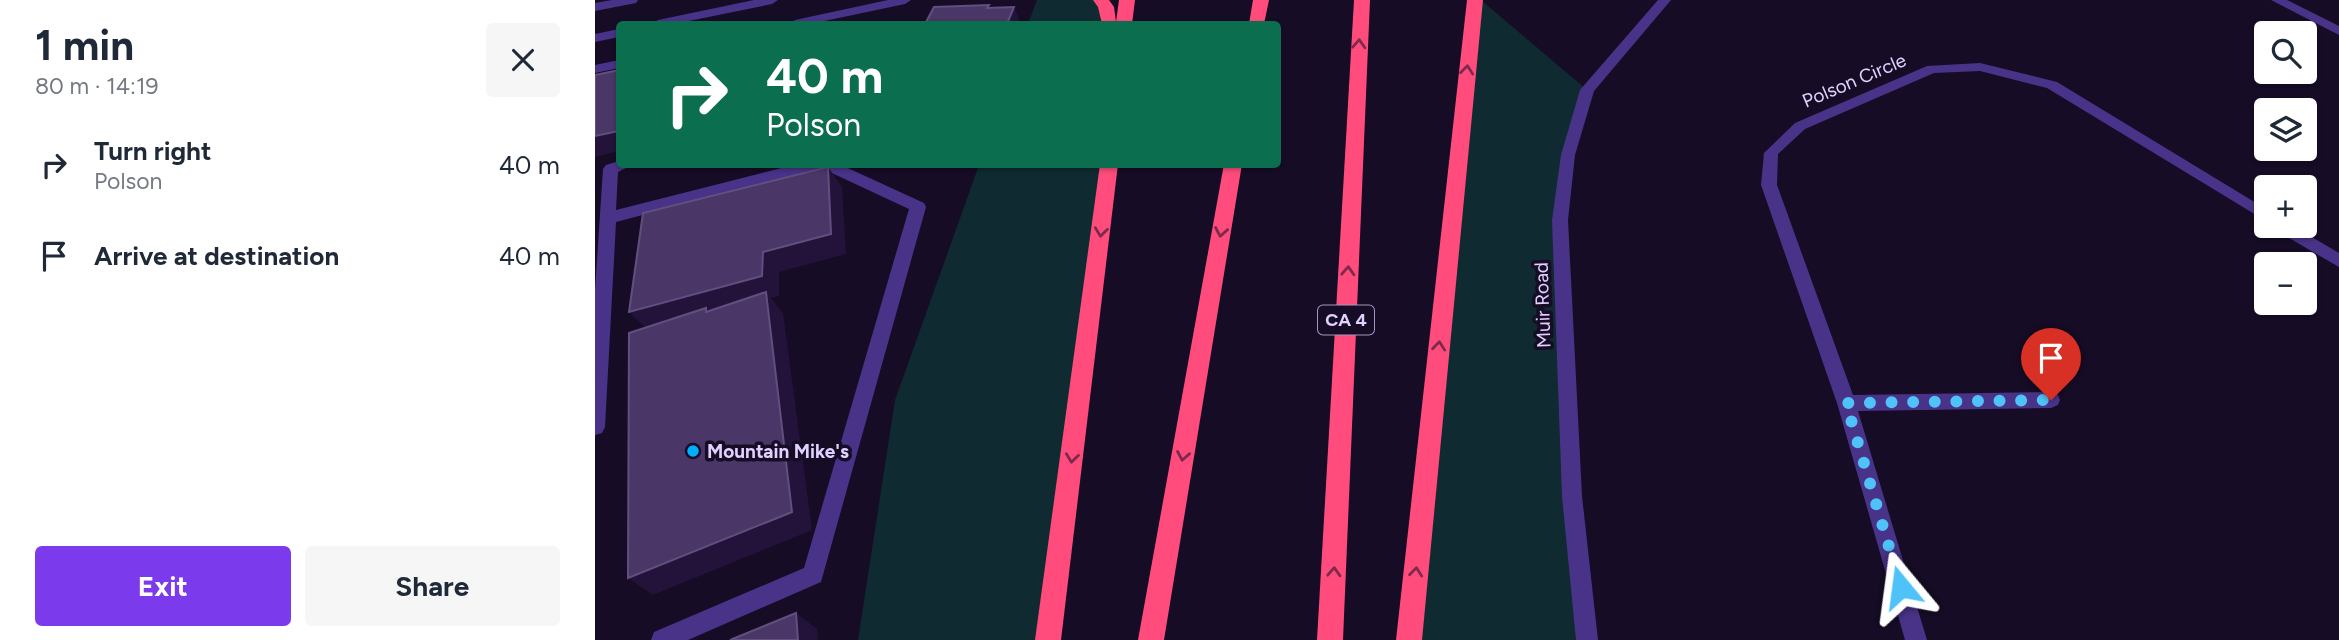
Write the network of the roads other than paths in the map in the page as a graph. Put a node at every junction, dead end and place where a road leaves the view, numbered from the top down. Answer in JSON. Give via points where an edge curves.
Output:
{"nodes":[{"id":1,"x":632,"y":0,"type":"edge"},
{"id":2,"x":772,"y":0,"type":"edge"},
{"id":3,"x":905,"y":0,"type":"edge"},
{"id":4,"x":1101,"y":0,"type":"edge"},
{"id":5,"x":1127,"y":0,"type":"edge"},
{"id":6,"x":1261,"y":0,"type":"edge"},
{"id":7,"x":1361,"y":0,"type":"edge"},
{"id":8,"x":1475,"y":0,"type":"edge"},
{"id":9,"x":1665,"y":0,"type":"edge"},
{"id":10,"x":2277,"y":0,"type":"edge"},
{"id":11,"x":723,"y":5,"type":"edge"},
{"id":12,"x":595,"y":7,"type":"edge"},
{"id":13,"x":668,"y":21,"type":"edge"},
{"id":14,"x":809,"y":21,"type":"edge"},
{"id":15,"x":1108,"y":21,"type":"edge"},
{"id":16,"x":1124,"y":21,"type":"edge"},
{"id":17,"x":1258,"y":21,"type":"edge"},
{"id":18,"x":2339,"y":31,"type":"edge"},
{"id":19,"x":616,"y":34,"type":"edge"},
{"id":20,"x":595,"y":38,"type":"edge"},
{"id":21,"x":616,"y":65,"type":"edge"},
{"id":22,"x":595,"y":69,"type":"edge"},
{"id":23,"x":616,"y":167,"type":"edge"},
{"id":24,"x":788,"y":168,"type":"edge"},
{"id":25,"x":834,"y":168,"type":"edge"},
{"id":26,"x":1108,"y":168,"type":"edge"},
{"id":27,"x":1232,"y":168,"type":"edge"},
{"id":28,"x":2254,"y":209,"type":"edge"},
{"id":29,"x":608,"y":218,"type":"junction"},
{"id":30,"x":2301,"y":238,"type":"edge"},
{"id":31,"x":2339,"y":261,"type":"edge"},
{"id":32,"x":2051,"y":400,"type":"dead end"},
{"id":33,"x":1846,"y":403,"type":"junction"},
{"id":34,"x":595,"y":427,"type":"edge"},
{"id":35,"x":662,"y":640,"type":"edge"},
{"id":36,"x":1048,"y":640,"type":"edge"},
{"id":37,"x":1151,"y":640,"type":"edge"},
{"id":38,"x":1330,"y":640,"type":"edge"},
{"id":39,"x":1409,"y":640,"type":"edge"},
{"id":40,"x":1587,"y":640,"type":"edge"},
{"id":41,"x":1916,"y":640,"type":"edge"}],
"edges":[{"from":1,"to":12,"type":"street"},
{"from":2,"to":11,"type":"street"},
{"from":3,"to":14,"type":"street"},
{"from":4,"to":15,"type":"highway"},
{"from":5,"to":16,"type":"highway"},
{"from":6,"to":17,"type":"highway"},
{"from":38,"to":7,"type":"highway","number":"CA 4","one_way":true},
{"from":39,"to":8,"type":"highway","one_way":true},
{"from":9,"to":40,"type":"street","name":"Muir Road","via":[[1587,90],[1569,155],[1560,220],[1571,496]]},
{"from":10,"to":18,"type":"street"},
{"from":11,"to":13,"type":"street"},
{"from":19,"to":20,"type":"street"},
{"from":21,"to":22,"type":"street"},
{"from":23,"to":29,"type":"street","via":[[611,169]]},
{"from":24,"to":29,"type":"street"},
{"from":25,"to":35,"type":"street","via":[[918,207],[813,575]]},
{"from":26,"to":36,"type":"highway","one_way":true},
{"from":27,"to":37,"type":"highway","one_way":true},
{"from":28,"to":33,"type":"street","name":"Polson Circle","via":[[2052,85],[1980,67],[1932,69],[1800,126],[1771,153],[1769,185]]},
{"from":29,"to":34,"type":"street"},
{"from":30,"to":31,"type":"street"},
{"from":32,"to":33,"type":"street"},
{"from":33,"to":41,"type":"street","name":"Polson Circle"}]}
